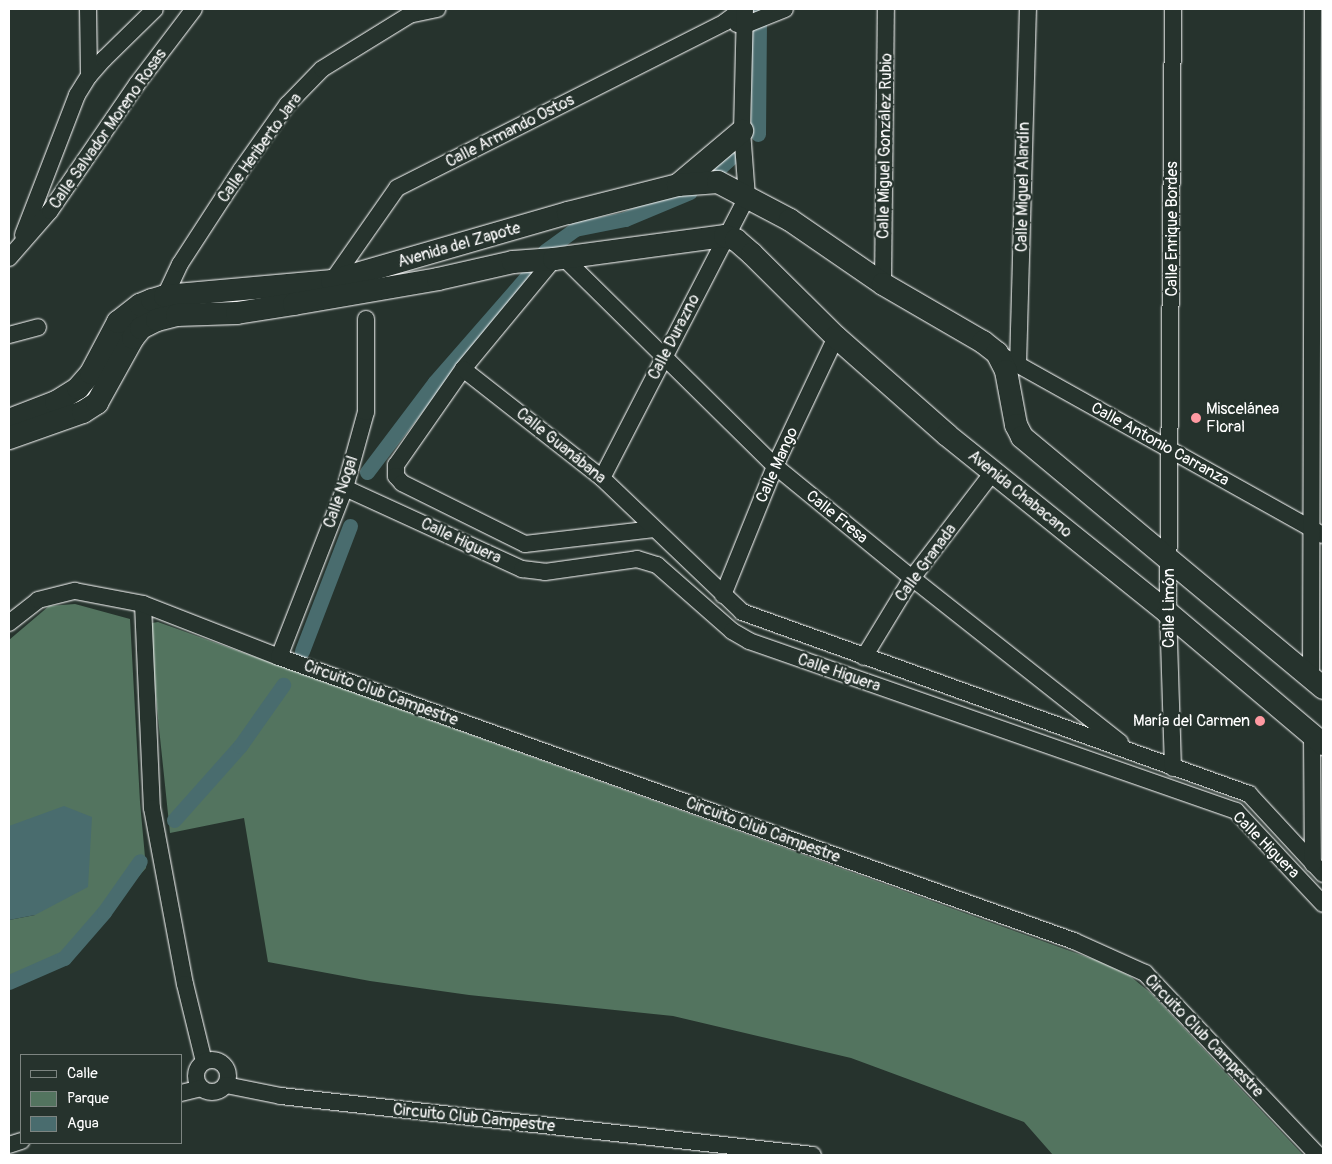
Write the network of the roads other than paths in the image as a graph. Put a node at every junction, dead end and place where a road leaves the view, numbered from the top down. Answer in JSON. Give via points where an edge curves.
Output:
{"nodes":[{"id":1,"x":88,"y":9,"type":"edge"},
{"id":2,"x":155,"y":9,"type":"edge"},
{"id":3,"x":194,"y":9,"type":"edge"},
{"id":4,"x":437,"y":9,"type":"edge"},
{"id":5,"x":743,"y":9,"type":"edge"},
{"id":6,"x":785,"y":9,"type":"edge"},
{"id":7,"x":886,"y":9,"type":"edge"},
{"id":8,"x":1028,"y":9,"type":"edge"},
{"id":9,"x":1174,"y":9,"type":"edge"},
{"id":10,"x":1313,"y":9,"type":"edge"},
{"id":11,"x":416,"y":11,"type":"edge"},
{"id":12,"x":725,"y":22,"type":"junction"},
{"id":13,"x":745,"y":25,"type":"junction"},
{"id":14,"x":89,"y":76,"type":"junction"},
{"id":15,"x":742,"y":131,"type":"junction"},
{"id":16,"x":678,"y":185,"type":"junction"},
{"id":17,"x":747,"y":197,"type":"junction"},
{"id":18,"x":725,"y":236,"type":"junction"},
{"id":19,"x":14,"y":252,"type":"edge"},
{"id":20,"x":559,"y":259,"type":"junction"},
{"id":21,"x":332,"y":282,"type":"junction"},
{"id":22,"x":883,"y":284,"type":"junction"},
{"id":23,"x":165,"y":296,"type":"junction"},
{"id":24,"x":366,"y":319,"type":"dead end"},
{"id":25,"x":38,"y":327,"type":"dead end"},
{"id":26,"x":9,"y":336,"type":"edge"},
{"id":27,"x":836,"y":337,"type":"junction"},
{"id":28,"x":997,"y":353,"type":"junction"},
{"id":29,"x":665,"y":356,"type":"junction"},
{"id":30,"x":1018,"y":365,"type":"junction"},
{"id":31,"x":463,"y":369,"type":"junction"},
{"id":32,"x":9,"y":420,"type":"edge"},
{"id":33,"x":9,"y":438,"type":"edge"},
{"id":34,"x":1170,"y":449,"type":"junction"},
{"id":35,"x":775,"y":466,"type":"junction"},
{"id":36,"x":993,"y":472,"type":"junction"},
{"id":37,"x":602,"y":478,"type":"junction"},
{"id":38,"x":345,"y":488,"type":"junction"},
{"id":39,"x":654,"y":529,"type":"junction"},
{"id":40,"x":1317,"y":531,"type":"edge"},
{"id":41,"x":1169,"y":560,"type":"junction"},
{"id":42,"x":912,"y":578,"type":"junction"},
{"id":43,"x":723,"y":594,"type":"junction"},
{"id":44,"x":143,"y":604,"type":"junction"},
{"id":45,"x":1168,"y":613,"type":"junction"},
{"id":46,"x":9,"y":623,"type":"edge"},
{"id":47,"x":279,"y":657,"type":"junction"},
{"id":48,"x":864,"y":657,"type":"junction"},
{"id":49,"x":1317,"y":683,"type":"edge"},
{"id":50,"x":1318,"y":739,"type":"edge"},
{"id":51,"x":1131,"y":752,"type":"junction"},
{"id":52,"x":1173,"y":768,"type":"junction"},
{"id":53,"x":1318,"y":869,"type":"edge"},
{"id":54,"x":1323,"y":904,"type":"edge"},
{"id":55,"x":204,"y":1062,"type":"junction"},
{"id":56,"x":226,"y":1085,"type":"junction"},
{"id":57,"x":201,"y":1088,"type":"junction"},
{"id":58,"x":182,"y":1094,"type":"edge"},
{"id":59,"x":813,"y":1155,"type":"edge"},
{"id":60,"x":1318,"y":1155,"type":"edge"}],
"edges":[{"from":1,"to":14,"type":"street"},
{"from":2,"to":14,"type":"street"},
{"from":3,"to":19,"type":"street","name":"Calle Salvador Moreno Rosas","via":[[137,84],[50,211]]},
{"from":4,"to":11,"type":"street","name":"Calle Heriberto Jara"},
{"from":5,"to":12,"type":"street","name":"Calle Armando Ostos"},
{"from":5,"to":13,"type":"street"},
{"from":6,"to":13,"type":"street"},
{"from":7,"to":22,"type":"street","name":"Calle Miguel González Rubio"},
{"from":8,"to":30,"type":"street","name":"Calle Miguel Alardín"},
{"from":9,"to":34,"type":"street","name":"Calle Enrique Bordes"},
{"from":10,"to":40,"type":"street"},
{"from":11,"to":23,"type":"street","name":"Calle Heriberto Jara","via":[[322,69],[287,105],[190,248]]},
{"from":12,"to":13,"type":"street"},
{"from":12,"to":21,"type":"street","name":"Calle Armando Ostos","via":[[397,188]]},
{"from":13,"to":15,"type":"street"},
{"from":14,"to":19,"type":"street","via":[[77,95]]},
{"from":15,"to":16,"type":"main road"},
{"from":15,"to":17,"type":"street"},
{"from":16,"to":17,"type":"main road","name":"Avenida del Zapote","via":[[718,182]]},
{"from":16,"to":21,"type":"main road","name":"Avenida del Zapote","via":[[568,212]]},
{"from":17,"to":18,"type":"street","name":"Calle Durazno"},
{"from":17,"to":22,"type":"main road","via":[[790,220]]},
{"from":18,"to":20,"type":"main road","name":"Avenida del Zapote"},
{"from":18,"to":27,"type":"main road","name":"Avenida Chabacano","via":[[736,240],[752,254]]},
{"from":18,"to":29,"type":"street","name":"Calle Durazno"},
{"from":20,"to":29,"type":"street","name":"Calle Fresa"},
{"from":20,"to":31,"type":"street"},
{"from":20,"to":33,"type":"main road","name":"Avenida del Zapote","via":[[513,262],[421,282],[275,307],[178,315],[156,320],[142,328],[97,403],[83,412]]},
{"from":21,"to":23,"type":"main road","name":"Avenida del Zapote"},
{"from":22,"to":28,"type":"main road"},
{"from":23,"to":32,"type":"main road","name":"Avenida del Zapote","via":[[140,305],[118,322],[91,373],[78,388],[56,402]]},
{"from":24,"to":38,"type":"street","name":"Calle Nogal","via":[[366,412]]},
{"from":25,"to":26,"type":"street"},
{"from":27,"to":35,"type":"street","name":"Calle Mango"},
{"from":27,"to":36,"type":"main road","name":"Avenida Chabacano"},
{"from":28,"to":30,"type":"street","name":"Calle Antonio Carranza"},
{"from":28,"to":41,"type":"main road","via":[[1006,371],[1016,425],[1022,437]]},
{"from":29,"to":35,"type":"street","name":"Calle Fresa"},
{"from":29,"to":37,"type":"street","name":"Calle Durazno"},
{"from":30,"to":34,"type":"street","name":"Calle Antonio Carranza"},
{"from":31,"to":37,"type":"street","name":"Calle Guanábana"},
{"from":31,"to":39,"type":"street","name":"Calle Higuera","via":[[396,465],[396,476],[402,483],[525,544]]},
{"from":34,"to":40,"type":"street","name":"Calle Antonio Carranza"},
{"from":34,"to":41,"type":"street","name":"Calle Limón"},
{"from":35,"to":42,"type":"street","name":"Calle Fresa"},
{"from":35,"to":43,"type":"street","name":"Calle Mango"},
{"from":36,"to":42,"type":"street","name":"Calle Granada"},
{"from":36,"to":45,"type":"main road","name":"Avenida Chabacano"},
{"from":37,"to":39,"type":"street","name":"Calle Guanábana"},
{"from":38,"to":47,"type":"street","name":"Calle Nogal"},
{"from":38,"to":54,"type":"street","name":"Calle Higuera","via":[[522,569],[545,572],[637,558],[657,565],[732,631],[748,641],[1236,811]]},
{"from":39,"to":43,"type":"street","name":"Calle Higuera"},
{"from":40,"to":49,"type":"street"},
{"from":41,"to":45,"type":"street","name":"Calle Limón"},
{"from":41,"to":49,"type":"main road"},
{"from":42,"to":48,"type":"street","name":"Calle Granada"},
{"from":42,"to":51,"type":"street","name":"Calle Fresa"},
{"from":43,"to":48,"type":"street","name":"Calle Higuera","via":[[742,612]]},
{"from":44,"to":46,"type":"street","name":"Circuito Club Campestre","via":[[75,591],[38,600]]},
{"from":44,"to":47,"type":"street","name":"Circuito Club Campestre"},
{"from":44,"to":55,"type":"street","via":[[152,808],[184,984]]},
{"from":45,"to":50,"type":"main road","name":"Avenida Chabacano"},
{"from":45,"to":52,"type":"street","name":"Calle Limón"},
{"from":47,"to":60,"type":"street","name":"Circuito Club Campestre","via":[[1074,941],[1128,964],[1145,973]]},
{"from":48,"to":51,"type":"street","name":"Calle Higuera"},
{"from":50,"to":53,"type":"street"},
{"from":51,"to":52,"type":"street","name":"Calle Higuera"},
{"from":52,"to":53,"type":"street","name":"Calle Higuera","via":[[1249,794]]},
{"from":55,"to":56,"type":"street","via":[[218,1060],[224,1065],[229,1078]]},
{"from":55,"to":57,"type":"street","via":[[196,1077]]},
{"from":56,"to":57,"type":"street","via":[[214,1093]]},
{"from":56,"to":59,"type":"street","name":"Circuito Club Campestre","via":[[281,1096]]},
{"from":57,"to":58,"type":"street"}]}
